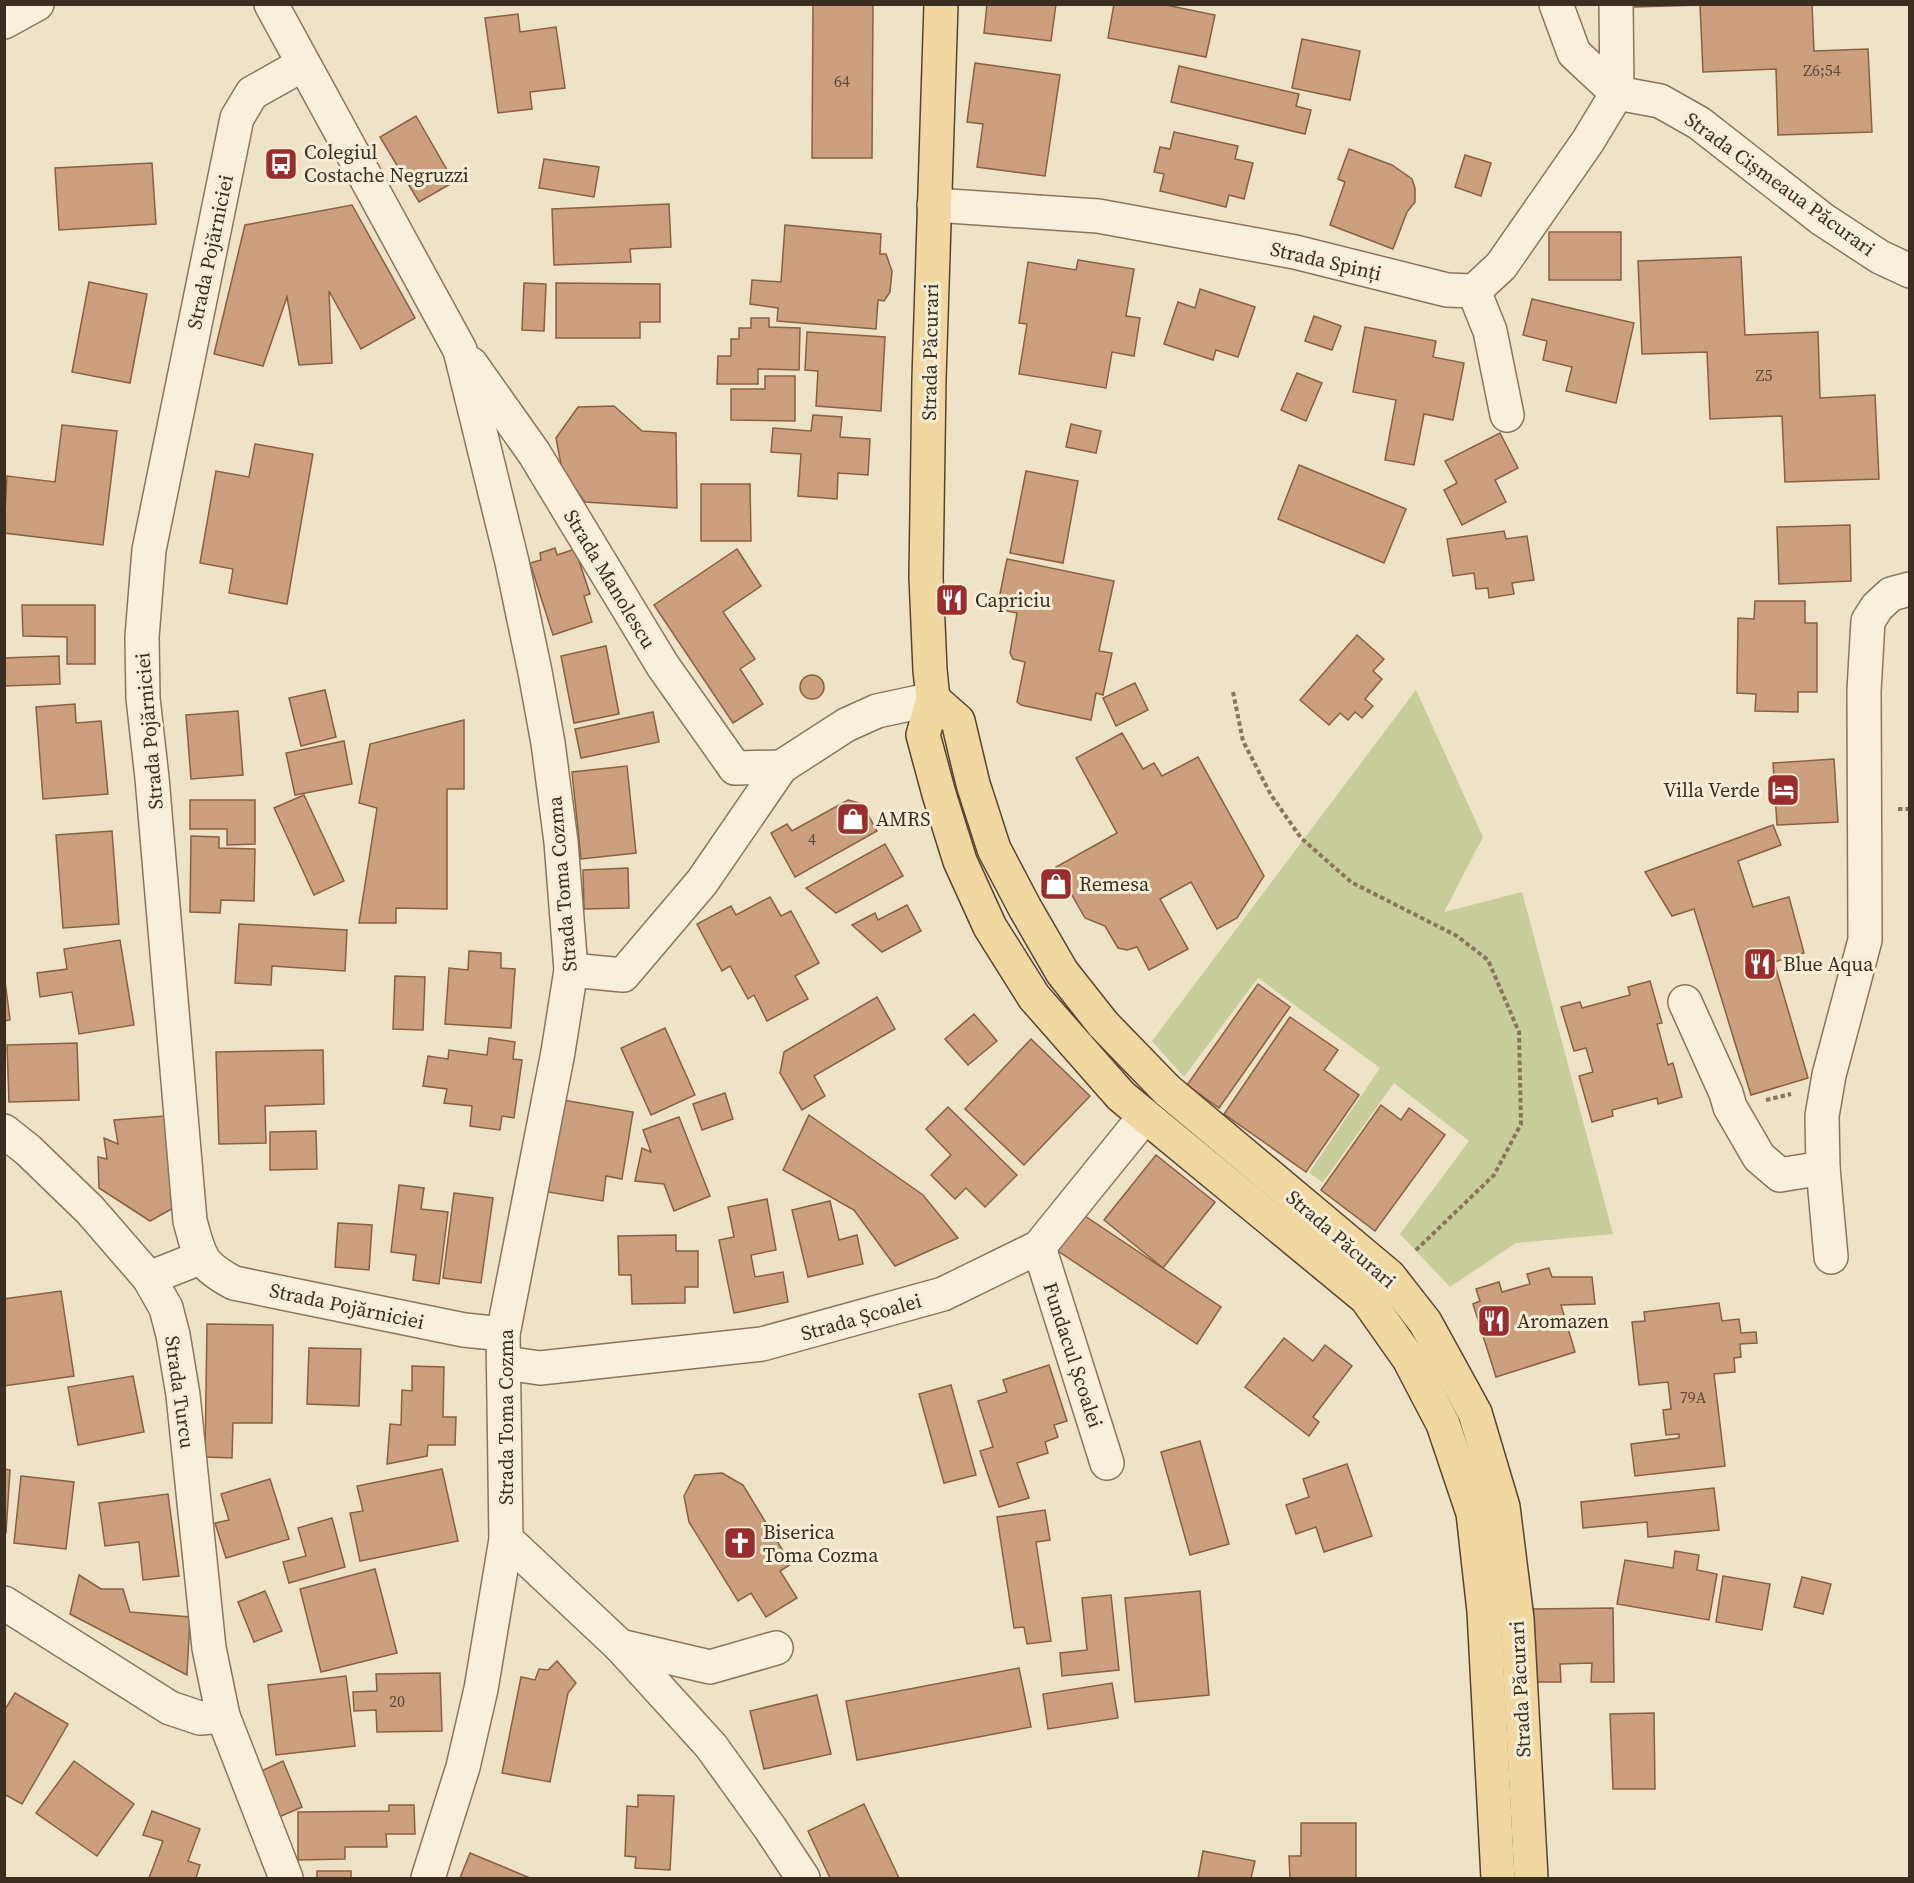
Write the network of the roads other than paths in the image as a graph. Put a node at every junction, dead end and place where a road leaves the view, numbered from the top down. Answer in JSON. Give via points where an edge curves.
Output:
{"nodes":[{"id":1,"x":37,"y":4,"type":"edge"},
{"id":2,"x":271,"y":4,"type":"edge"},
{"id":3,"x":941,"y":4,"type":"edge"},
{"id":4,"x":1556,"y":4,"type":"edge"},
{"id":5,"x":1616,"y":4,"type":"edge"},
{"id":6,"x":4,"y":22,"type":"edge"},
{"id":7,"x":302,"y":65,"type":"junction"},
{"id":8,"x":1617,"y":93,"type":"junction"},
{"id":9,"x":934,"y":206,"type":"junction"},
{"id":10,"x":1910,"y":271,"type":"edge"},
{"id":11,"x":1474,"y":291,"type":"junction"},
{"id":12,"x":460,"y":350,"type":"junction"},
{"id":13,"x":1508,"y":415,"type":"dead end"},
{"id":14,"x":1910,"y":589,"type":"edge"},
{"id":15,"x":933,"y":699,"type":"junction"},
{"id":16,"x":781,"y":767,"type":"junction"},
{"id":17,"x":571,"y":970,"type":"junction"},
{"id":18,"x":1685,"y":1002,"type":"dead end"},
{"id":19,"x":1145,"y":1116,"type":"junction"},
{"id":20,"x":4,"y":1131,"type":"edge"},
{"id":21,"x":1823,"y":1168,"type":"junction"},
{"id":22,"x":1039,"y":1247,"type":"junction"},
{"id":23,"x":1831,"y":1257,"type":"dead end"},
{"id":24,"x":200,"y":1258,"type":"junction"},
{"id":25,"x":149,"y":1278,"type":"junction"},
{"id":26,"x":504,"y":1349,"type":"junction"},
{"id":27,"x":1107,"y":1463,"type":"dead end"},
{"id":28,"x":506,"y":1539,"type":"junction"},
{"id":29,"x":4,"y":1603,"type":"edge"},
{"id":30,"x":620,"y":1646,"type":"junction"},
{"id":31,"x":776,"y":1648,"type":"dead end"},
{"id":32,"x":223,"y":1716,"type":"junction"},
{"id":33,"x":286,"y":1878,"type":"edge"},
{"id":34,"x":428,"y":1878,"type":"edge"},
{"id":35,"x":802,"y":1878,"type":"edge"},
{"id":36,"x":1498,"y":1878,"type":"edge"},
{"id":37,"x":1531,"y":1878,"type":"edge"}],
"edges":[{"from":1,"to":6,"type":"street"},
{"from":2,"to":7,"type":"street","name":"Strada Toma Cozma"},
{"from":3,"to":9,"type":"main road","name":"Strada Păcurari"},
{"from":4,"to":8,"type":"street","via":[[1574,53]]},
{"from":5,"to":8,"type":"street"},
{"from":7,"to":12,"type":"street","name":"Strada Toma Cozma"},
{"from":7,"to":24,"type":"street","name":"Strada Pojărniciei","via":[[252,93],[237,118],[149,550],[145,593],[142,698],[190,1221]]},
{"from":8,"to":10,"type":"street","name":"Strada Cișmeaua Păcurari","via":[[1660,101],[1699,123],[1822,219],[1880,257]]},
{"from":8,"to":11,"type":"street","via":[[1501,266]]},
{"from":9,"to":11,"type":"street","name":"Strada Spinți","via":[[1098,216],[1295,252],[1447,290]]},
{"from":9,"to":15,"type":"main road","name":"Strada Păcurari","via":[[926,577]]},
{"from":11,"to":13,"type":"street","via":[[1490,331]]},
{"from":12,"to":16,"type":"street","name":"Strada Manolescu","via":[[534,453],[663,666],[735,768]]},
{"from":12,"to":17,"type":"street","name":"Strada Toma Cozma","via":[[512,562],[548,743]]},
{"from":14,"to":21,"type":"street","via":[[1891,594],[1869,621],[1864,691],[1865,940],[1827,1087],[1822,1116]]},
{"from":15,"to":16,"type":"street","via":[[877,711],[811,746]]},
{"from":15,"to":19,"type":"main road","name":"Strada Păcurari","via":[[923,735],[960,861],[990,927],[1034,998],[1121,1096]]},
{"from":15,"to":37,"type":"main road","name":"Strada Păcurari","via":[[958,721],[994,849],[1062,972],[1103,1024],[1167,1090],[1389,1276],[1425,1322],[1475,1413],[1503,1507],[1517,1619]]},
{"from":16,"to":17,"type":"street","via":[[702,882],[623,975]]},
{"from":17,"to":26,"type":"street","name":"Strada Toma Cozma"},
{"from":18,"to":21,"type":"street","via":[[1730,1107],[1759,1157],[1780,1175]]},
{"from":19,"to":22,"type":"street","name":"Strada Școalei"},
{"from":19,"to":36,"type":"main road","name":"Strada Păcurari","via":[[1366,1298],[1409,1359],[1443,1424],[1473,1513],[1484,1611]]},
{"from":20,"to":25,"type":"street","name":"Strada Turcu","via":[[90,1210]]},
{"from":21,"to":23,"type":"street"},
{"from":22,"to":26,"type":"street","name":"Strada Școalei","via":[[943,1294],[762,1344],[540,1368]]},
{"from":22,"to":27,"type":"street","name":"Fundacul Școalei"},
{"from":24,"to":25,"type":"street"},
{"from":24,"to":26,"type":"street","name":"Strada Pojărniciei","via":[[215,1273],[234,1282],[464,1330]]},
{"from":25,"to":32,"type":"street","name":"Strada Turcu","via":[[166,1308],[173,1335],[183,1395],[209,1648]]},
{"from":26,"to":28,"type":"street","name":"Strada Toma Cozma"},
{"from":28,"to":30,"type":"street"},
{"from":28,"to":34,"type":"street","name":"Strada Toma Cozma","via":[[481,1689],[463,1767]]},
{"from":29,"to":32,"type":"street","via":[[170,1708],[200,1718]]},
{"from":30,"to":31,"type":"street","via":[[710,1666]]},
{"from":30,"to":35,"type":"street","via":[[711,1746]]},
{"from":32,"to":33,"type":"street","name":"Strada Turcu"}]}
